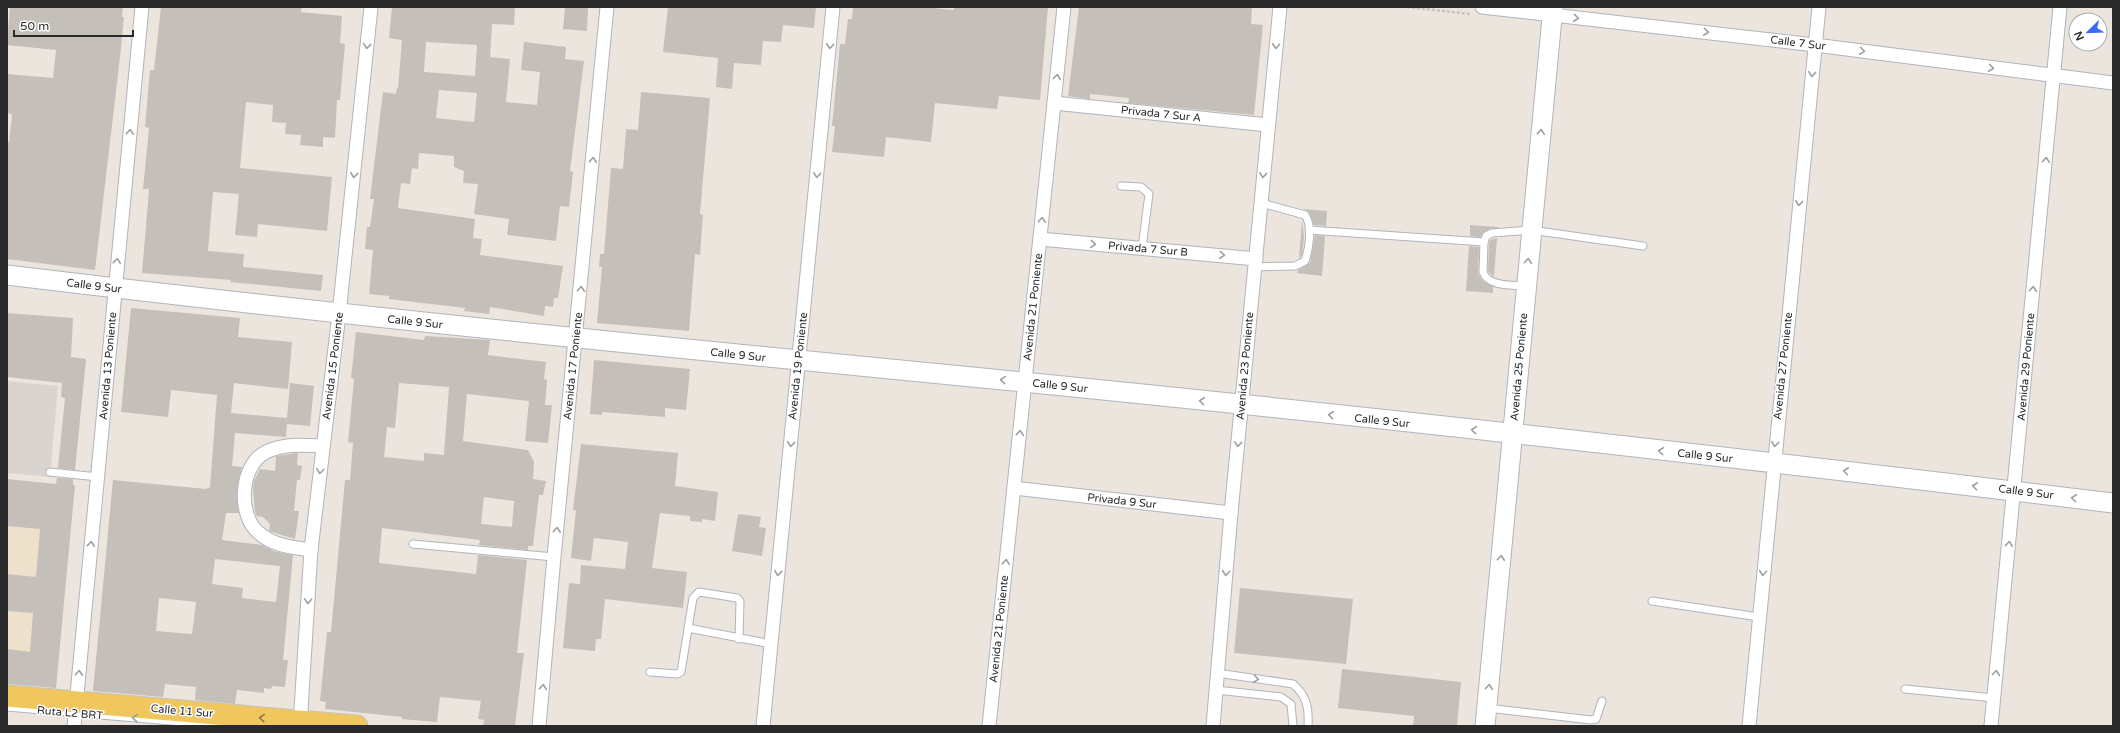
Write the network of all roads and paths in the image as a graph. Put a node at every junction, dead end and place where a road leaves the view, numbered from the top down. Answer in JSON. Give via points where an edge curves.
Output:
{"nodes":[{"id":1,"x":142,"y":7,"type":"edge"},
{"id":2,"x":371,"y":7,"type":"edge"},
{"id":3,"x":607,"y":7,"type":"edge"},
{"id":4,"x":833,"y":7,"type":"edge"},
{"id":5,"x":1064,"y":7,"type":"edge"},
{"id":6,"x":1280,"y":7,"type":"edge"},
{"id":7,"x":1482,"y":7,"type":"edge"},
{"id":8,"x":1819,"y":7,"type":"edge"},
{"id":9,"x":2060,"y":7,"type":"edge"},
{"id":10,"x":1552,"y":11,"type":"edge"},
{"id":11,"x":1815,"y":45,"type":"junction"},
{"id":12,"x":2054,"y":76,"type":"junction"},
{"id":13,"x":2113,"y":83,"type":"edge"},
{"id":14,"x":1054,"y":103,"type":"junction"},
{"id":15,"x":1268,"y":125,"type":"junction"},
{"id":16,"x":1121,"y":186,"type":"dead end"},
{"id":17,"x":1261,"y":203,"type":"junction"},
{"id":18,"x":1309,"y":230,"type":"junction"},
{"id":19,"x":1531,"y":230,"type":"junction"},
{"id":20,"x":1040,"y":239,"type":"junction"},
{"id":21,"x":1484,"y":242,"type":"junction"},
{"id":22,"x":1643,"y":246,"type":"dead end"},
{"id":23,"x":1142,"y":248,"type":"junction"},
{"id":24,"x":1255,"y":263,"type":"junction"},
{"id":25,"x":7,"y":275,"type":"edge"},
{"id":26,"x":1526,"y":286,"type":"junction"},
{"id":27,"x":115,"y":288,"type":"junction"},
{"id":28,"x":340,"y":314,"type":"junction"},
{"id":29,"x":576,"y":338,"type":"junction"},
{"id":30,"x":799,"y":361,"type":"junction"},
{"id":31,"x":1026,"y":382,"type":"junction"},
{"id":32,"x":1242,"y":405,"type":"junction"},
{"id":33,"x":1513,"y":435,"type":"junction"},
{"id":34,"x":323,"y":446,"type":"junction"},
{"id":35,"x":1773,"y":463,"type":"junction"},
{"id":36,"x":50,"y":472,"type":"dead end"},
{"id":37,"x":98,"y":477,"type":"junction"},
{"id":38,"x":1014,"y":488,"type":"junction"},
{"id":39,"x":2014,"y":491,"type":"junction"},
{"id":40,"x":2113,"y":503,"type":"edge"},
{"id":41,"x":1231,"y":513,"type":"junction"},
{"id":42,"x":413,"y":544,"type":"dead end"},
{"id":43,"x":310,"y":550,"type":"junction"},
{"id":44,"x":554,"y":557,"type":"junction"},
{"id":45,"x":1652,"y":601,"type":"dead end"},
{"id":46,"x":1759,"y":617,"type":"junction"},
{"id":47,"x":688,"y":628,"type":"junction"},
{"id":48,"x":739,"y":639,"type":"junction"},
{"id":49,"x":771,"y":644,"type":"junction"},
{"id":50,"x":650,"y":672,"type":"dead end"},
{"id":51,"x":1217,"y":673,"type":"junction"},
{"id":52,"x":1905,"y":689,"type":"dead end"},
{"id":53,"x":1216,"y":690,"type":"junction"},
{"id":54,"x":7,"y":696,"type":"edge"},
{"id":55,"x":1994,"y":698,"type":"junction"},
{"id":56,"x":1602,"y":701,"type":"dead end"},
{"id":57,"x":7,"y":707,"type":"edge"},
{"id":58,"x":75,"y":714,"type":"edge"},
{"id":59,"x":1486,"y":717,"type":"edge"},
{"id":60,"x":300,"y":724,"type":"edge"},
{"id":61,"x":229,"y":726,"type":"edge"},
{"id":62,"x":358,"y":726,"type":"edge"},
{"id":63,"x":540,"y":726,"type":"edge"},
{"id":64,"x":763,"y":726,"type":"edge"},
{"id":65,"x":989,"y":726,"type":"edge"},
{"id":66,"x":1213,"y":726,"type":"edge"},
{"id":67,"x":1293,"y":726,"type":"edge"},
{"id":68,"x":1308,"y":726,"type":"edge"},
{"id":69,"x":1749,"y":726,"type":"edge"},
{"id":70,"x":1991,"y":726,"type":"edge"}],
"edges":[{"from":27,"to":1,"type":"street","name":"Avenida 13 Poniente","one_way":true},
{"from":2,"to":28,"type":"street","name":"Avenida 15 Poniente","one_way":true},
{"from":29,"to":3,"type":"street","name":"Avenida 17 Poniente","one_way":true},
{"from":4,"to":30,"type":"street","name":"Avenida 19 Poniente","one_way":true},
{"from":14,"to":5,"type":"street","name":"Avenida 21 Poniente","one_way":true},
{"from":6,"to":15,"type":"street","name":"Avenida 23 Poniente","one_way":true},
{"from":7,"to":10,"type":"street","name":"Calle 7 Sur"},
{"from":8,"to":11,"type":"street","name":"Avenida 27 Poniente"},
{"from":9,"to":12,"type":"street","name":"Avenida 29 Poniente"},
{"from":10,"to":11,"type":"street","name":"Calle 7 Sur","one_way":true},
{"from":19,"to":10,"type":"street","name":"Avenida 25 Poniente","one_way":true},
{"from":11,"to":12,"type":"street","name":"Calle 7 Sur","one_way":true},
{"from":11,"to":35,"type":"street","name":"Avenida 27 Poniente","one_way":true},
{"from":12,"to":13,"type":"street","name":"Calle 7 Sur"},
{"from":39,"to":12,"type":"street","name":"Avenida 29 Poniente","one_way":true},
{"from":14,"to":15,"type":"street","name":"Privada 7 Sur A"},
{"from":20,"to":14,"type":"street","name":"Avenida 21 Poniente","one_way":true},
{"from":15,"to":17,"type":"street","name":"Avenida 23 Poniente","one_way":true},
{"from":16,"to":23,"type":"lane","via":[[1141,187],[1149,194]]},
{"from":17,"to":18,"type":"lane","via":[[1305,215],[1309,220]]},
{"from":17,"to":24,"type":"street","name":"Avenida 23 Poniente"},
{"from":18,"to":21,"type":"lane"},
{"from":18,"to":24,"type":"lane","via":[[1307,256],[1301,265]]},
{"from":19,"to":21,"type":"lane","via":[[1492,234],[1486,236]]},
{"from":19,"to":22,"type":"lane"},
{"from":26,"to":19,"type":"street","name":"Avenida 25 Poniente","one_way":true},
{"from":20,"to":23,"type":"street","name":"Privada 7 Sur B","one_way":true},
{"from":20,"to":31,"type":"street","name":"Avenida 21 Poniente"},
{"from":21,"to":26,"type":"lane","via":[[1485,277],[1493,282]]},
{"from":23,"to":24,"type":"street","name":"Privada 7 Sur B","one_way":true},
{"from":24,"to":32,"type":"street","name":"Avenida 23 Poniente"},
{"from":25,"to":27,"type":"street","name":"Calle 9 Sur"},
{"from":26,"to":33,"type":"street","name":"Avenida 25 Poniente"},
{"from":27,"to":28,"type":"street","name":"Calle 9 Sur"},
{"from":27,"to":37,"type":"street","name":"Avenida 13 Poniente"},
{"from":28,"to":29,"type":"street","name":"Calle 9 Sur"},
{"from":28,"to":34,"type":"street","name":"Avenida 15 Poniente"},
{"from":29,"to":30,"type":"street","name":"Calle 9 Sur"},
{"from":44,"to":29,"type":"street","name":"Avenida 17 Poniente","one_way":true},
{"from":31,"to":30,"type":"street","name":"Calle 9 Sur","one_way":true},
{"from":30,"to":49,"type":"street","name":"Avenida 19 Poniente","one_way":true},
{"from":32,"to":31,"type":"street","name":"Calle 9 Sur","one_way":true},
{"from":38,"to":31,"type":"street","name":"Avenida 21 Poniente","one_way":true},
{"from":33,"to":32,"type":"street","name":"Calle 9 Sur","one_way":true},
{"from":32,"to":41,"type":"street","name":"Avenida 23 Poniente","one_way":true},
{"from":35,"to":33,"type":"street","name":"Calle 9 Sur","one_way":true},
{"from":59,"to":33,"type":"street","name":"Avenida 25 Poniente","one_way":true},
{"from":34,"to":43,"type":"street","name":"Avenida 15 Poniente","one_way":true},
{"from":34,"to":43,"type":"street","via":[[287,445],[264,453],[251,467],[244,490],[246,514],[258,532],[276,544]]},
{"from":39,"to":35,"type":"street","name":"Calle 9 Sur","one_way":true},
{"from":35,"to":46,"type":"street","name":"Avenida 27 Poniente","one_way":true},
{"from":36,"to":37,"type":"lane"},
{"from":58,"to":37,"type":"street","name":"Avenida 13 Poniente","one_way":true},
{"from":38,"to":41,"type":"street","name":"Privada 9 Sur"},
{"from":65,"to":38,"type":"street","name":"Avenida 21 Poniente","one_way":true},
{"from":40,"to":39,"type":"street","name":"Calle 9 Sur","one_way":true},
{"from":55,"to":39,"type":"street","name":"Avenida 29 Poniente","one_way":true},
{"from":41,"to":51,"type":"street","name":"Avenida 23 Poniente","one_way":true},
{"from":42,"to":44,"type":"lane"},
{"from":43,"to":60,"type":"street","name":"Avenida 15 Poniente","one_way":true},
{"from":63,"to":44,"type":"street","name":"Avenida 17 Poniente","one_way":true},
{"from":45,"to":46,"type":"lane"},
{"from":46,"to":69,"type":"street","name":"Avenida 27 Poniente"},
{"from":47,"to":48,"type":"lane"},
{"from":47,"to":48,"type":"lane","via":[[695,594],[699,592],[737,598],[741,604]]},
{"from":47,"to":50,"type":"lane","via":[[680,672]]},
{"from":48,"to":49,"type":"lane"},
{"from":49,"to":64,"type":"street","name":"Avenida 19 Poniente"},
{"from":51,"to":53,"type":"street","name":"Avenida 23 Poniente"},
{"from":51,"to":68,"type":"lane","one_way":true,"via":[[1293,684],[1301,691],[1307,702]]},
{"from":52,"to":55,"type":"lane"},
{"from":53,"to":66,"type":"street","name":"Avenida 23 Poniente"},
{"from":53,"to":67,"type":"lane","via":[[1281,697],[1291,704]]},
{"from":54,"to":58,"type":"main road","name":"Calle 11 Sur"},
{"from":55,"to":70,"type":"street","name":"Avenida 29 Poniente"},
{"from":56,"to":59,"type":"lane","via":[[1596,719],[1591,720]]},
{"from":57,"to":58,"type":"lane","name":"Ruta L2 BRT"},
{"from":60,"to":58,"type":"main road","name":"Calle 11 Sur","one_way":true},
{"from":61,"to":58,"type":"lane","name":"Ruta L2 BRT","one_way":true},
{"from":60,"to":62,"type":"main road","name":"Calle 11 Sur"}]}
